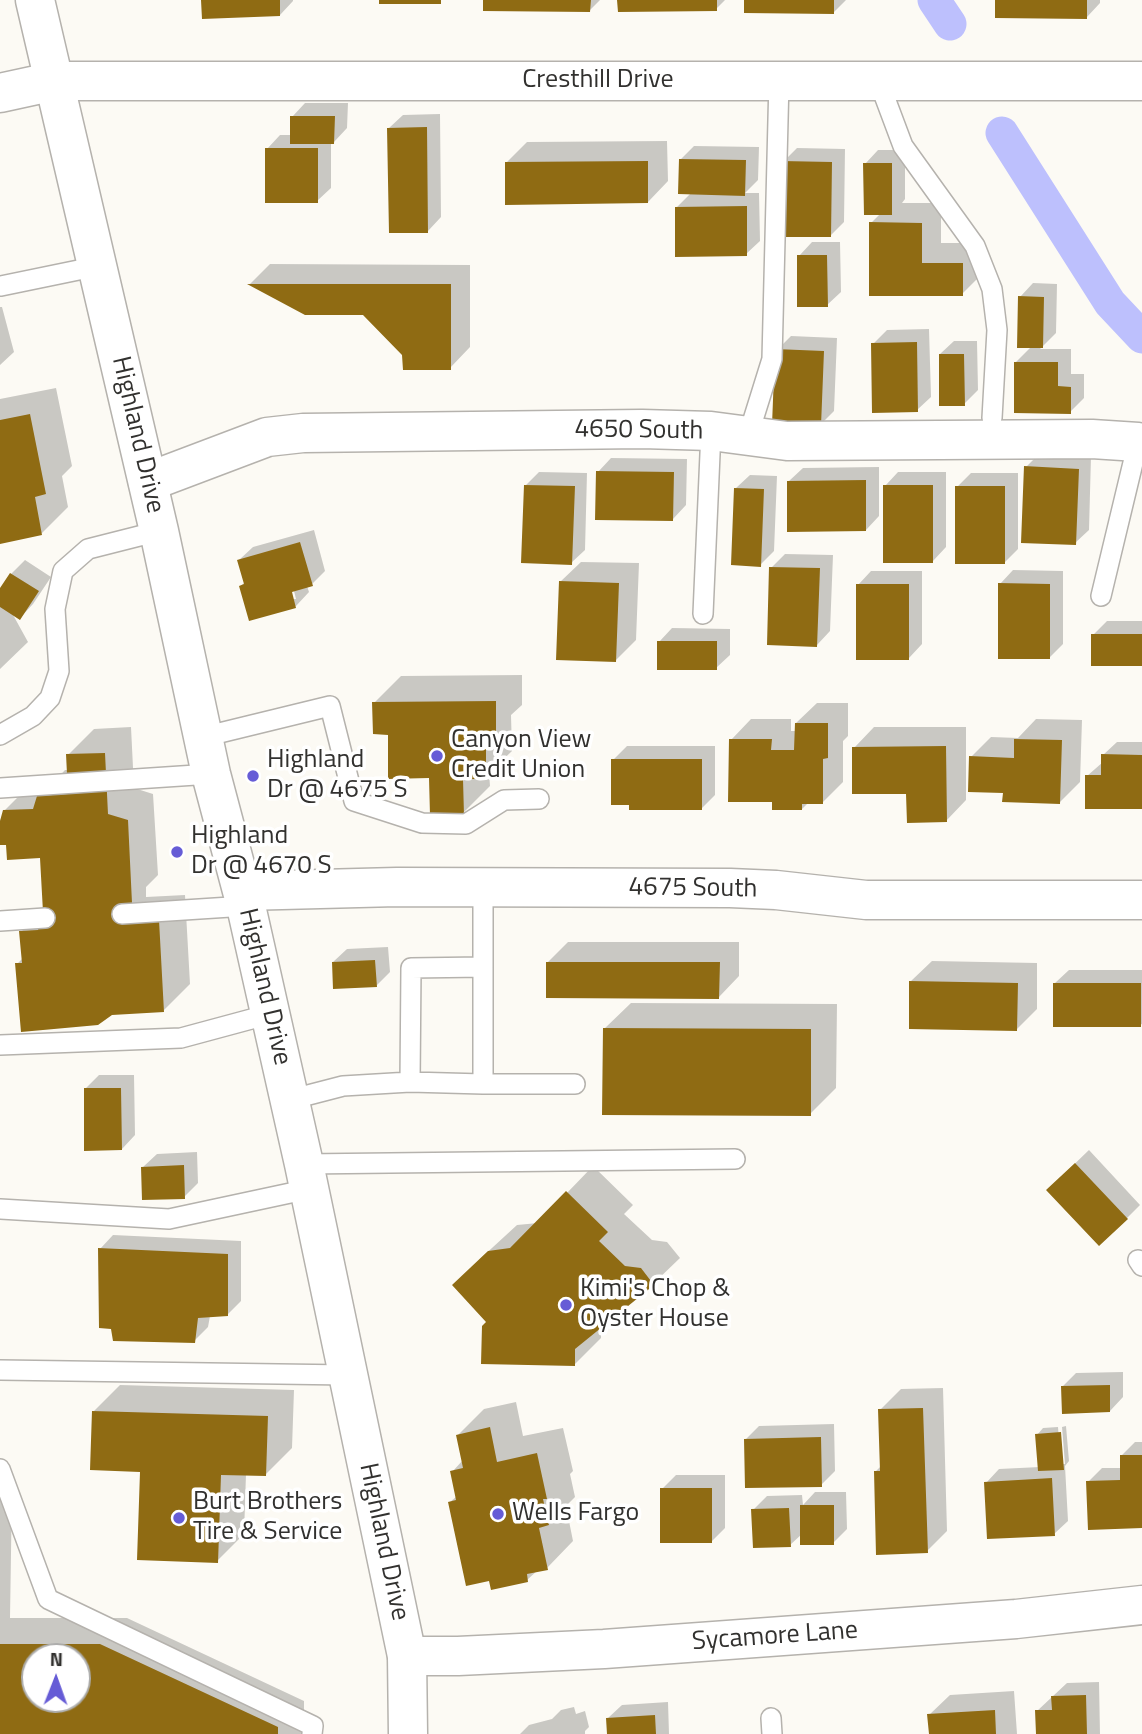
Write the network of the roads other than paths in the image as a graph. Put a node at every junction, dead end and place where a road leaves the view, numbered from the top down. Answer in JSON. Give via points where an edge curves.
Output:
{"nodes":[{"id":1,"x":35,"y":0,"type":"edge"},
{"id":2,"x":779,"y":80,"type":"junction"},
{"id":3,"x":1142,"y":81,"type":"edge"},
{"id":4,"x":55,"y":82,"type":"junction"},
{"id":5,"x":878,"y":82,"type":"junction"},
{"id":6,"x":0,"y":93,"type":"edge"},
{"id":7,"x":98,"y":266,"type":"junction"},
{"id":8,"x":0,"y":285,"type":"edge"},
{"id":9,"x":992,"y":418,"type":"dead end"},
{"id":10,"x":711,"y":431,"type":"junction"},
{"id":11,"x":748,"y":436,"type":"junction"},
{"id":12,"x":1138,"y":442,"type":"joint"},
{"id":13,"x":148,"y":482,"type":"junction"},
{"id":14,"x":159,"y":531,"type":"junction"},
{"id":15,"x":1101,"y":596,"type":"dead end"},
{"id":16,"x":703,"y":614,"type":"dead end"},
{"id":17,"x":0,"y":735,"type":"edge"},
{"id":18,"x":203,"y":737,"type":"junction"},
{"id":19,"x":211,"y":774,"type":"junction"},
{"id":20,"x":0,"y":788,"type":"edge"},
{"id":21,"x":539,"y":799,"type":"dead end"},
{"id":22,"x":483,"y":888,"type":"junction"},
{"id":23,"x":244,"y":899,"type":"junction"},
{"id":24,"x":1142,"y":900,"type":"edge"},
{"id":25,"x":122,"y":914,"type":"dead end"},
{"id":26,"x":46,"y":918,"type":"dead end"},
{"id":27,"x":0,"y":921,"type":"edge"},
{"id":28,"x":483,"y":967,"type":"junction"},
{"id":29,"x":270,"y":1014,"type":"junction"},
{"id":30,"x":0,"y":1045,"type":"edge"},
{"id":31,"x":410,"y":1083,"type":"junction"},
{"id":32,"x":483,"y":1084,"type":"junction"},
{"id":33,"x":575,"y":1084,"type":"dead end"},
{"id":34,"x":289,"y":1100,"type":"junction"},
{"id":35,"x":735,"y":1159,"type":"dead end"},
{"id":36,"x":307,"y":1176,"type":"junction"},
{"id":37,"x":0,"y":1209,"type":"edge"},
{"id":38,"x":0,"y":1370,"type":"edge"},
{"id":39,"x":348,"y":1375,"type":"junction"},
{"id":40,"x":0,"y":1469,"type":"edge"},
{"id":41,"x":1142,"y":1605,"type":"edge"},
{"id":42,"x":407,"y":1656,"type":"junction"},
{"id":43,"x":312,"y":1734,"type":"edge"},
{"id":44,"x":408,"y":1734,"type":"edge"}],
"edges":[{"from":1,"to":4,"type":"street","name":"Highland Drive"},
{"from":2,"to":4,"type":"street","name":"Cresthill Drive"},
{"from":2,"to":5,"type":"street","name":"Cresthill Drive"},
{"from":2,"to":11,"type":"lane","via":[[772,359]]},
{"from":3,"to":5,"type":"street","name":"Cresthill Drive"},
{"from":4,"to":6,"type":"street","name":"Cresthill Drive"},
{"from":4,"to":7,"type":"street","name":"Highland Drive"},
{"from":5,"to":9,"type":"lane","via":[[902,146],[975,246],[992,289],[997,330]]},
{"from":7,"to":8,"type":"lane"},
{"from":7,"to":13,"type":"street","name":"Highland Drive"},
{"from":10,"to":11,"type":"street","name":"4650 South"},
{"from":10,"to":13,"type":"street","name":"4650 South","via":[[303,433],[267,437]]},
{"from":10,"to":16,"type":"lane"},
{"from":11,"to":12,"type":"street","name":"4650 South","via":[[787,441]]},
{"from":12,"to":15,"type":"lane"},
{"from":13,"to":14,"type":"street","name":"Highland Drive"},
{"from":14,"to":17,"type":"lane","via":[[88,549],[63,570],[55,609],[60,671],[50,698],[33,716]]},
{"from":14,"to":18,"type":"street","name":"Highland Drive"},
{"from":18,"to":19,"type":"street","name":"Highland Drive"},
{"from":18,"to":21,"type":"lane","via":[[330,706],[354,801],[422,823],[466,824],[504,800]]},
{"from":19,"to":20,"type":"lane"},
{"from":19,"to":23,"type":"street","name":"Highland Drive"},
{"from":22,"to":23,"type":"street","name":"4675 South","via":[[301,888]]},
{"from":22,"to":24,"type":"street","name":"4675 South","via":[[776,890],[866,900]]},
{"from":22,"to":28,"type":"lane"},
{"from":23,"to":25,"type":"lane"},
{"from":23,"to":29,"type":"street","name":"Highland Drive"},
{"from":26,"to":27,"type":"lane"},
{"from":28,"to":31,"type":"lane","via":[[411,968]]},
{"from":28,"to":32,"type":"lane"},
{"from":29,"to":30,"type":"lane","via":[[180,1038]]},
{"from":29,"to":34,"type":"street","name":"Highland Drive"},
{"from":31,"to":32,"type":"lane"},
{"from":31,"to":34,"type":"lane","via":[[343,1086]]},
{"from":32,"to":33,"type":"lane"},
{"from":34,"to":36,"type":"street","name":"Highland Drive"},
{"from":35,"to":36,"type":"lane"},
{"from":36,"to":37,"type":"lane","via":[[169,1219]]},
{"from":36,"to":39,"type":"street","name":"Highland Drive"},
{"from":38,"to":39,"type":"lane"},
{"from":39,"to":42,"type":"street","name":"Highland Drive"},
{"from":40,"to":43,"type":"lane","via":[[48,1599],[313,1726]]},
{"from":41,"to":42,"type":"street","name":"Sycamore Lane","via":[[1016,1619],[604,1649]]},
{"from":42,"to":44,"type":"street","name":"Highland Drive"}]}
